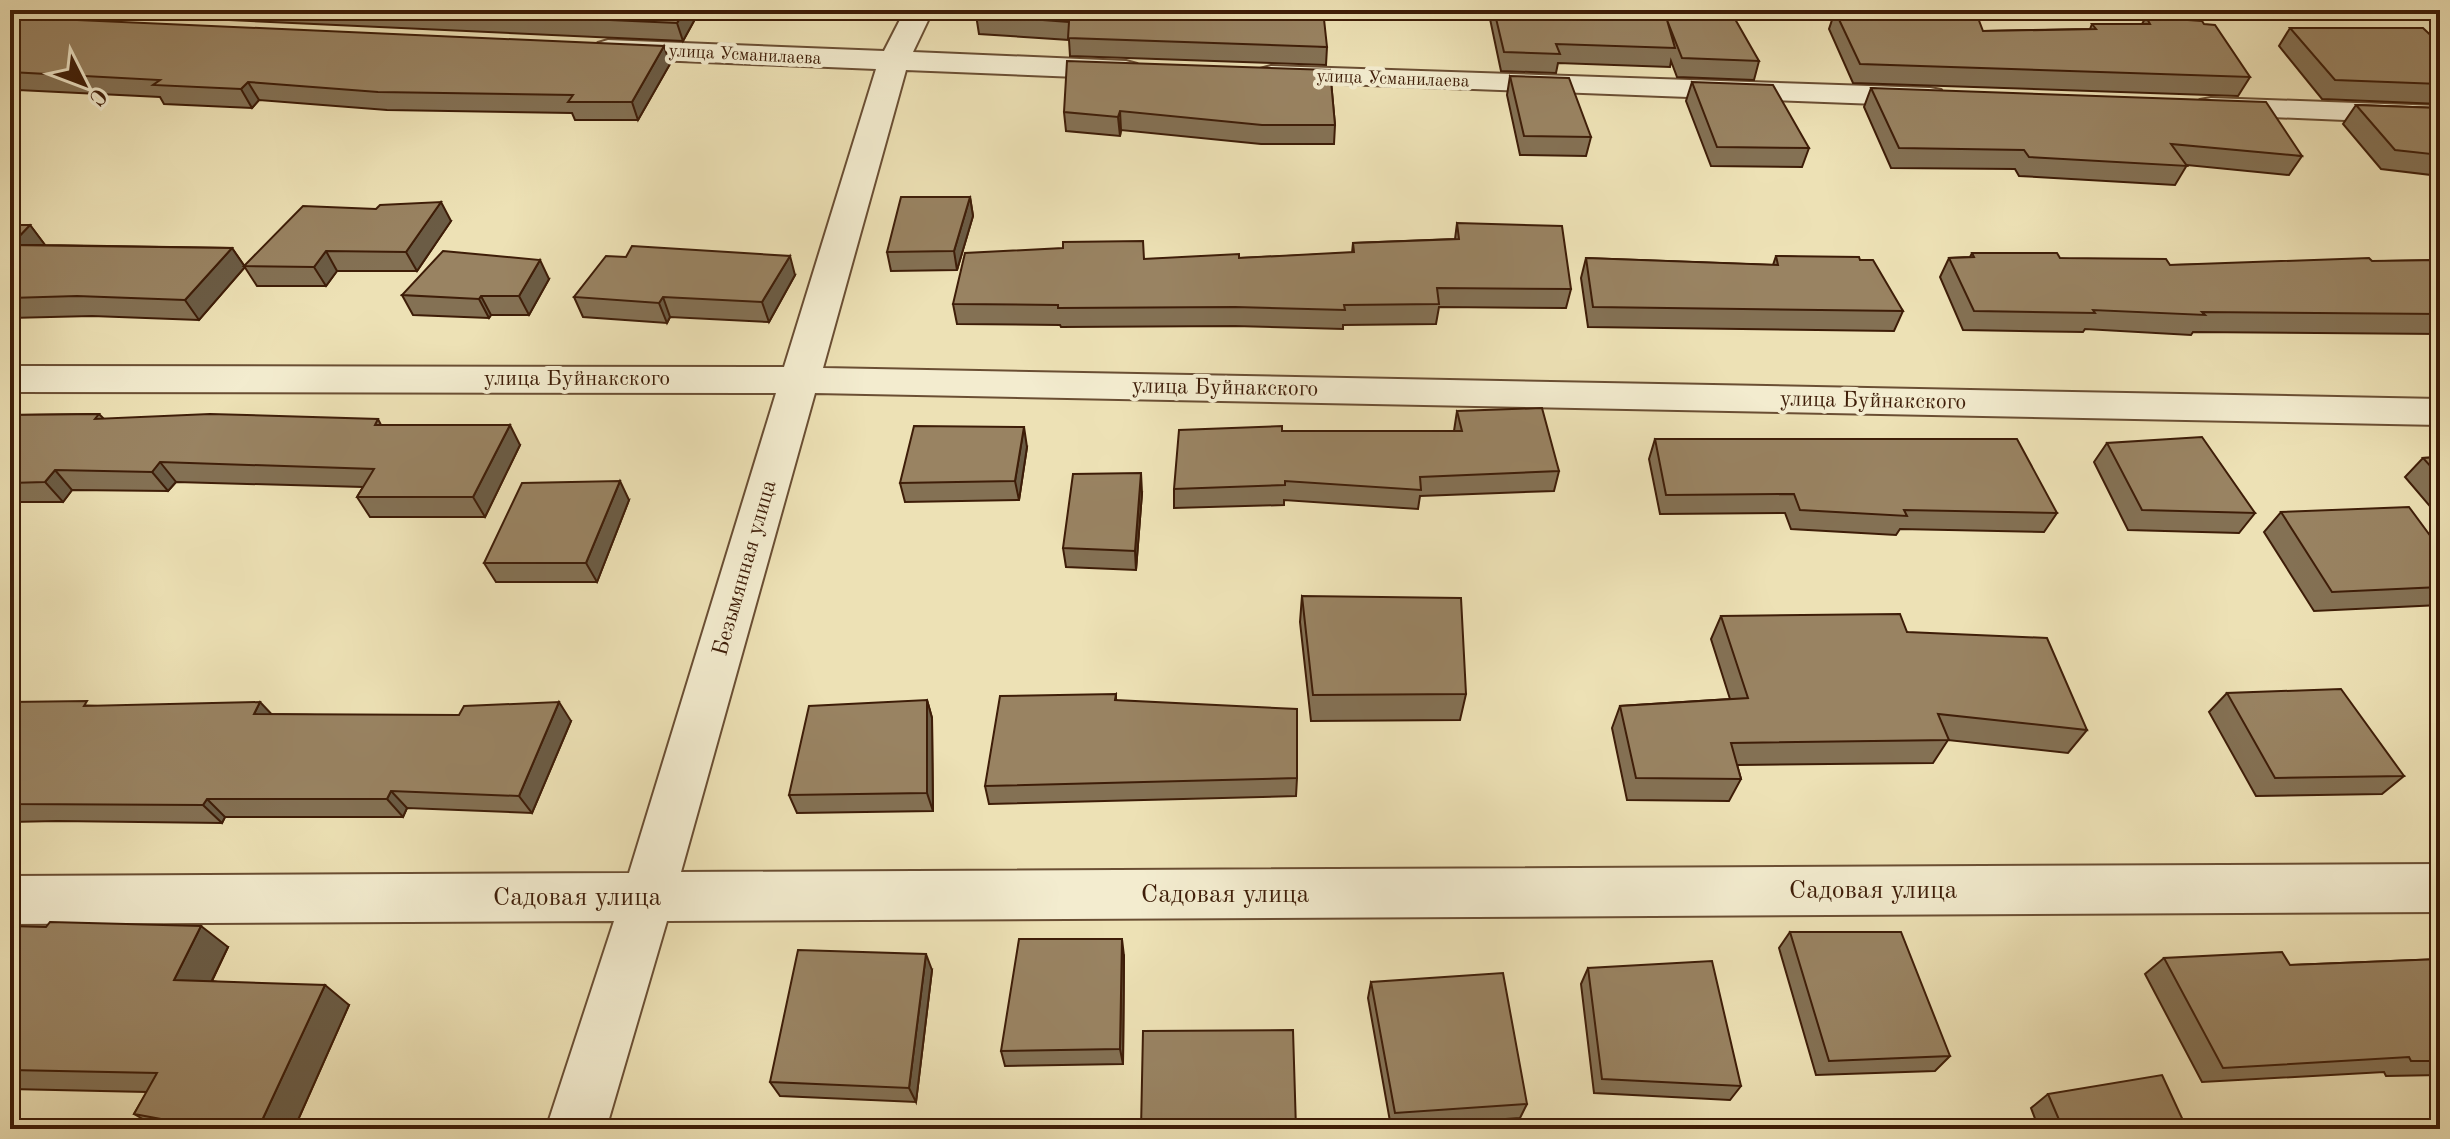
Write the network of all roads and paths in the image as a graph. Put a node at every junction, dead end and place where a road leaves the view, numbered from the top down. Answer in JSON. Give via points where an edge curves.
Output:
{"nodes":[{"id":1,"x":919,"y":10,"type":"edge"},
{"id":2,"x":578,"y":47,"type":"edge"},
{"id":3,"x":893,"y":62,"type":"junction"},
{"id":4,"x":1148,"y":70,"type":"edge"},
{"id":5,"x":1244,"y":74,"type":"edge"},
{"id":6,"x":1962,"y":98,"type":"edge"},
{"id":7,"x":2185,"y":106,"type":"edge"},
{"id":8,"x":2440,"y":115,"type":"edge"},
{"id":9,"x":10,"y":379,"type":"edge"},
{"id":10,"x":801,"y":380,"type":"junction"},
{"id":11,"x":2440,"y":412,"type":"edge"},
{"id":12,"x":2440,"y":888,"type":"edge"},
{"id":13,"x":648,"y":897,"type":"junction"},
{"id":14,"x":10,"y":900,"type":"edge"},
{"id":15,"x":576,"y":1129,"type":"edge"}],
"edges":[{"from":1,"to":3,"type":"street","name":"Безымянная улица"},
{"from":2,"to":3,"type":"street","name":"улица Усманилаева"},
{"from":3,"to":4,"type":"street","name":"улица Усманилаева"},
{"from":3,"to":10,"type":"street","name":"Безымянная улица"},
{"from":5,"to":6,"type":"street","name":"улица Усманилаева"},
{"from":7,"to":8,"type":"street"},
{"from":9,"to":10,"type":"street","name":"улица Буйнакского"},
{"from":10,"to":11,"type":"street","name":"улица Буйнакского"},
{"from":10,"to":13,"type":"street","name":"Безымянная улица"},
{"from":12,"to":13,"type":"street","name":"Садовая улица"},
{"from":13,"to":14,"type":"street","name":"Садовая улица"},
{"from":13,"to":15,"type":"street","name":"Безымянная улица"}]}
